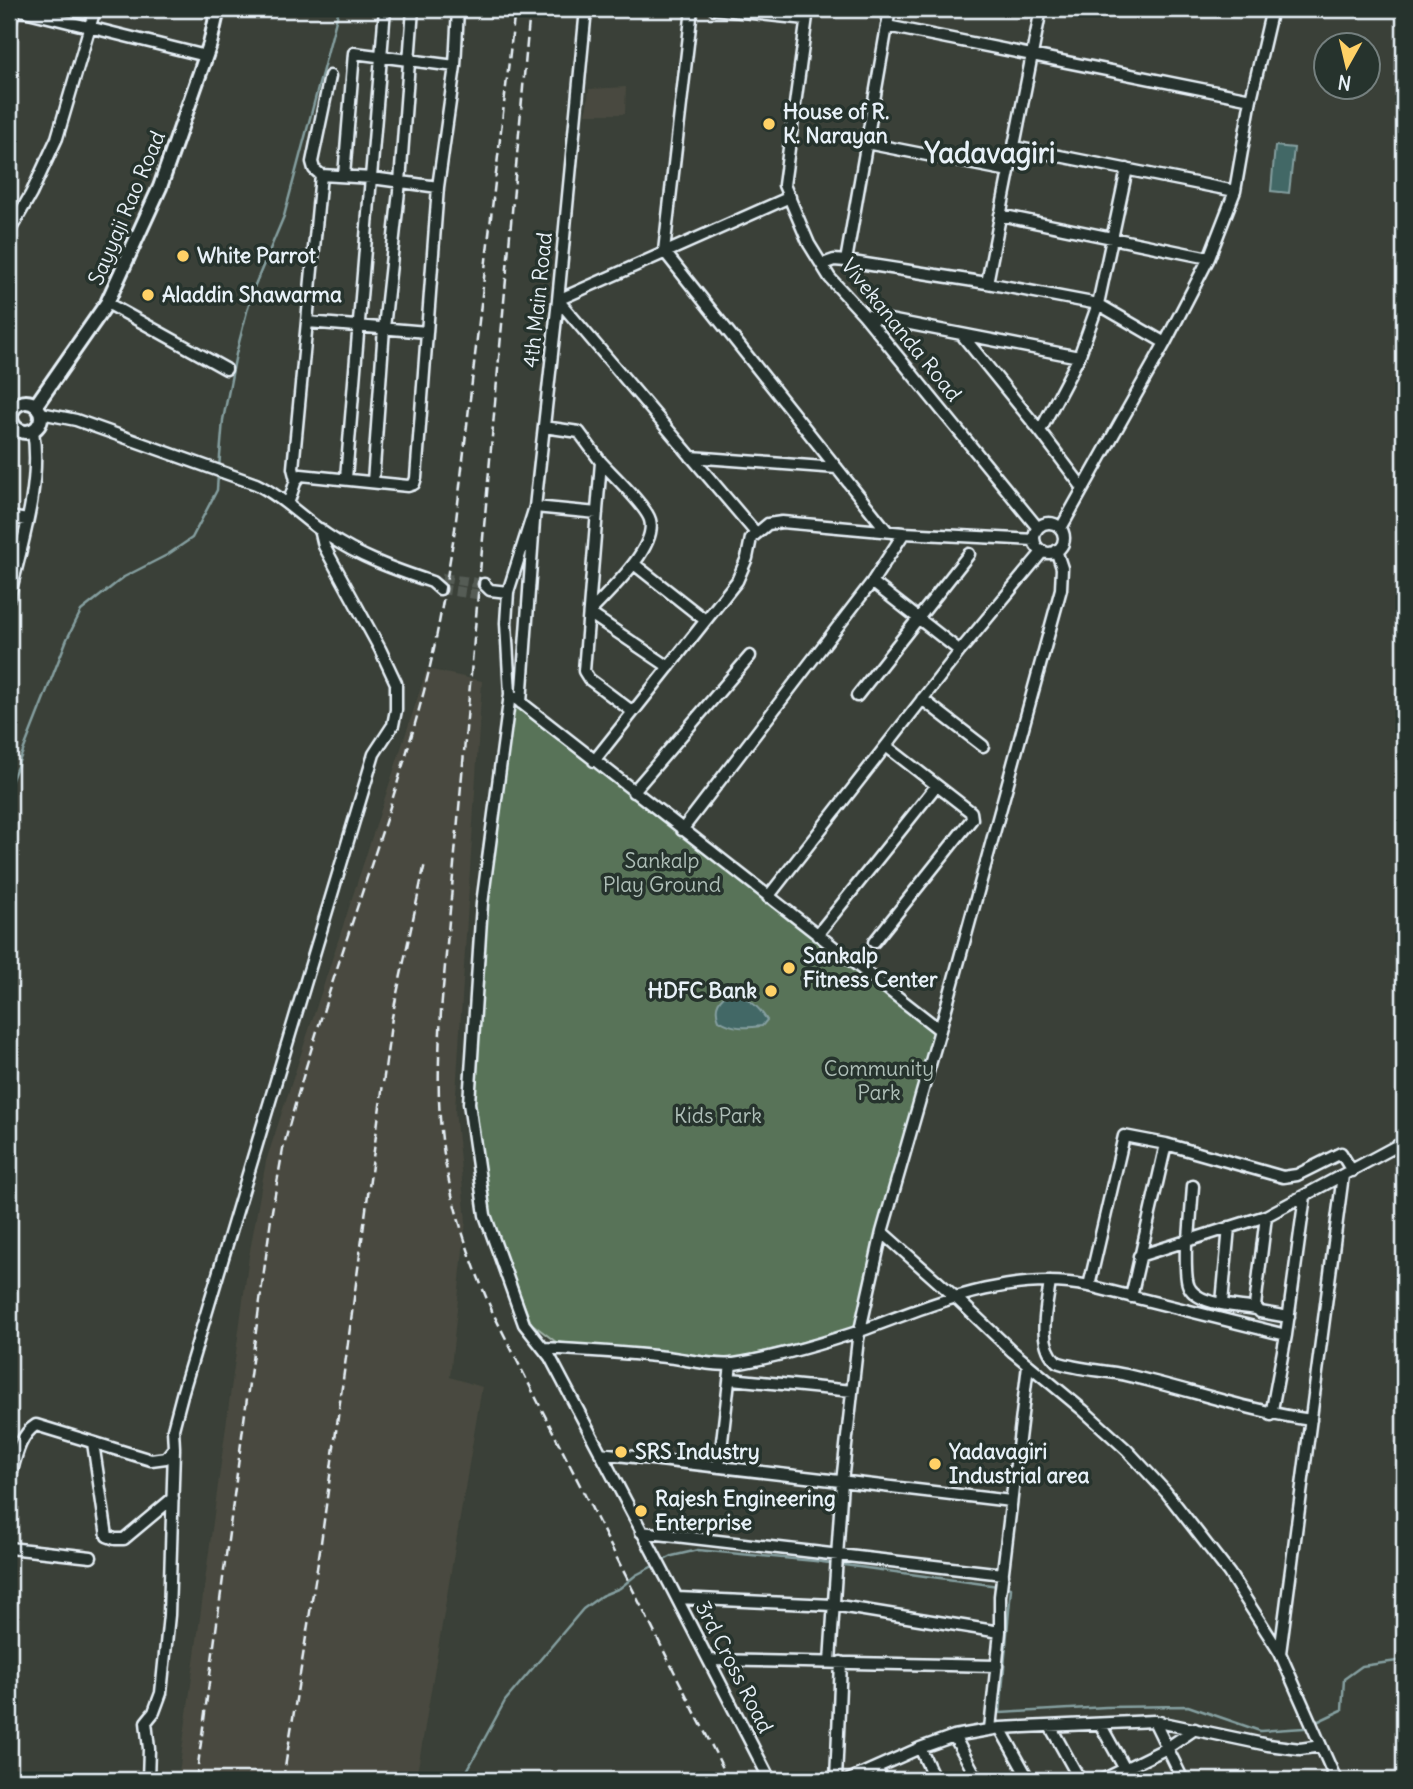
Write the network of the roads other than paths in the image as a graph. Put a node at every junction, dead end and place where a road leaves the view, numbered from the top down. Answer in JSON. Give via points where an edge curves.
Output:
{"nodes":[{"id":1,"x":15,"y":9,"type":"edge"},
{"id":2,"x":95,"y":9,"type":"edge"},
{"id":3,"x":218,"y":9,"type":"edge"},
{"id":4,"x":385,"y":9,"type":"edge"},
{"id":5,"x":413,"y":9,"type":"edge"},
{"id":6,"x":458,"y":9,"type":"edge"},
{"id":7,"x":586,"y":9,"type":"edge"},
{"id":8,"x":692,"y":9,"type":"edge"},
{"id":9,"x":714,"y":9,"type":"edge"},
{"id":10,"x":890,"y":9,"type":"edge"},
{"id":11,"x":1041,"y":9,"type":"edge"},
{"id":12,"x":1272,"y":9,"type":"edge"},
{"id":13,"x":807,"y":14,"type":"edge"},
{"id":14,"x":887,"y":26,"type":"junction"},
{"id":15,"x":91,"y":27,"type":"junction"},
{"id":16,"x":9,"y":28,"type":"edge"},
{"id":17,"x":1032,"y":55,"type":"junction"},
{"id":18,"x":206,"y":56,"type":"junction"},
{"id":19,"x":382,"y":57,"type":"junction"},
{"id":20,"x":408,"y":60,"type":"junction"},
{"id":21,"x":455,"y":66,"type":"junction"},
{"id":22,"x":330,"y":76,"type":"dead end"},
{"id":23,"x":1251,"y":99,"type":"junction"},
{"id":24,"x":866,"y":143,"type":"junction"},
{"id":25,"x":1014,"y":147,"type":"junction"},
{"id":26,"x":1127,"y":169,"type":"junction"},
{"id":27,"x":1009,"y":171,"type":"junction"},
{"id":28,"x":321,"y":175,"type":"junction"},
{"id":29,"x":344,"y":176,"type":"junction"},
{"id":30,"x":372,"y":178,"type":"junction"},
{"id":31,"x":400,"y":182,"type":"junction"},
{"id":32,"x":438,"y":187,"type":"junction"},
{"id":33,"x":1235,"y":191,"type":"junction"},
{"id":34,"x":790,"y":197,"type":"junction"},
{"id":35,"x":1000,"y":215,"type":"junction"},
{"id":36,"x":9,"y":232,"type":"edge"},
{"id":37,"x":1112,"y":238,"type":"junction"},
{"id":38,"x":664,"y":251,"type":"junction"},
{"id":39,"x":1209,"y":258,"type":"junction"},
{"id":40,"x":846,"y":261,"type":"junction"},
{"id":41,"x":823,"y":264,"type":"junction"},
{"id":42,"x":987,"y":283,"type":"junction"},
{"id":43,"x":558,"y":300,"type":"junction"},
{"id":44,"x":107,"y":303,"type":"junction"},
{"id":45,"x":1098,"y":304,"type":"junction"},
{"id":46,"x":864,"y":315,"type":"junction"},
{"id":47,"x":308,"y":322,"type":"junction"},
{"id":48,"x":357,"y":326,"type":"junction"},
{"id":49,"x":384,"y":328,"type":"junction"},
{"id":50,"x":427,"y":332,"type":"junction"},
{"id":51,"x":961,"y":335,"type":"junction"},
{"id":52,"x":1165,"y":344,"type":"junction"},
{"id":53,"x":1079,"y":357,"type":"junction"},
{"id":54,"x":226,"y":369,"type":"dead end"},
{"id":55,"x":12,"y":403,"type":"edge"},
{"id":56,"x":38,"y":409,"type":"junction"},
{"id":57,"x":544,"y":427,"type":"junction"},
{"id":58,"x":12,"y":429,"type":"edge"},
{"id":59,"x":33,"y":431,"type":"junction"},
{"id":60,"x":1040,"y":431,"type":"junction"},
{"id":61,"x":691,"y":457,"type":"junction"},
{"id":62,"x":601,"y":462,"type":"junction"},
{"id":63,"x":837,"y":468,"type":"junction"},
{"id":64,"x":346,"y":478,"type":"junction"},
{"id":65,"x":296,"y":480,"type":"junction"},
{"id":66,"x":373,"y":482,"type":"junction"},
{"id":67,"x":1083,"y":488,"type":"junction"},
{"id":68,"x":288,"y":504,"type":"junction"},
{"id":69,"x":535,"y":507,"type":"junction"},
{"id":70,"x":597,"y":513,"type":"junction"},
{"id":71,"x":9,"y":517,"type":"edge"},
{"id":72,"x":27,"y":520,"type":"junction"},
{"id":73,"x":1038,"y":528,"type":"junction"},
{"id":74,"x":1060,"y":528,"type":"junction"},
{"id":75,"x":320,"y":529,"type":"junction"},
{"id":76,"x":887,"y":531,"type":"junction"},
{"id":77,"x":756,"y":533,"type":"junction"},
{"id":78,"x":904,"y":533,"type":"junction"},
{"id":79,"x":1034,"y":540,"type":"junction"},
{"id":80,"x":1042,"y":551,"type":"junction"},
{"id":81,"x":1056,"y":551,"type":"junction"},
{"id":82,"x":969,"y":554,"type":"dead end"},
{"id":83,"x":13,"y":559,"type":"edge"},
{"id":84,"x":634,"y":564,"type":"junction"},
{"id":85,"x":872,"y":582,"type":"junction"},
{"id":86,"x":438,"y":583,"type":"tunnel mouth"},
{"id":87,"x":486,"y":590,"type":"tunnel mouth"},
{"id":88,"x":508,"y":592,"type":"junction"},
{"id":89,"x":9,"y":598,"type":"edge"},
{"id":90,"x":589,"y":613,"type":"junction"},
{"id":91,"x":705,"y":620,"type":"junction"},
{"id":92,"x":919,"y":620,"type":"junction"},
{"id":93,"x":960,"y":651,"type":"junction"},
{"id":94,"x":750,"y":656,"type":"dead end"},
{"id":95,"x":669,"y":667,"type":"junction"},
{"id":96,"x":510,"y":694,"type":"junction"},
{"id":97,"x":858,"y":696,"type":"dead end"},
{"id":98,"x":922,"y":699,"type":"junction"},
{"id":99,"x":521,"y":703,"type":"junction"},
{"id":100,"x":633,"y":712,"type":"junction"},
{"id":101,"x":886,"y":746,"type":"junction"},
{"id":102,"x":983,"y":746,"type":"dead end"},
{"id":103,"x":594,"y":761,"type":"junction"},
{"id":104,"x":936,"y":786,"type":"junction"},
{"id":105,"x":633,"y":792,"type":"junction"},
{"id":106,"x":682,"y":831,"type":"junction"},
{"id":107,"x":768,"y":897,"type":"junction"},
{"id":108,"x":817,"y":935,"type":"junction"},
{"id":109,"x":874,"y":942,"type":"dead end"},
{"id":110,"x":940,"y":1030,"type":"junction"},
{"id":111,"x":1404,"y":1142,"type":"edge"},
{"id":112,"x":1166,"y":1144,"type":"junction"},
{"id":113,"x":1348,"y":1173,"type":"junction"},
{"id":114,"x":1193,"y":1186,"type":"dead end"},
{"id":115,"x":1305,"y":1196,"type":"junction"},
{"id":116,"x":1266,"y":1216,"type":"junction"},
{"id":117,"x":1229,"y":1227,"type":"junction"},
{"id":118,"x":882,"y":1232,"type":"junction"},
{"id":119,"x":1188,"y":1240,"type":"junction"},
{"id":120,"x":1139,"y":1256,"type":"junction"},
{"id":121,"x":1050,"y":1282,"type":"junction"},
{"id":122,"x":1089,"y":1286,"type":"junction"},
{"id":123,"x":954,"y":1296,"type":"junction"},
{"id":124,"x":1131,"y":1297,"type":"junction"},
{"id":125,"x":1222,"y":1303,"type":"junction"},
{"id":126,"x":1256,"y":1309,"type":"junction"},
{"id":127,"x":1289,"y":1317,"type":"junction"},
{"id":128,"x":860,"y":1331,"type":"junction"},
{"id":129,"x":1286,"y":1335,"type":"junction"},
{"id":130,"x":544,"y":1348,"type":"junction"},
{"id":131,"x":1053,"y":1359,"type":"junction"},
{"id":132,"x":731,"y":1364,"type":"junction"},
{"id":133,"x":1028,"y":1365,"type":"junction"},
{"id":134,"x":1039,"y":1374,"type":"junction"},
{"id":135,"x":731,"y":1379,"type":"junction"},
{"id":136,"x":852,"y":1391,"type":"junction"},
{"id":137,"x":1271,"y":1415,"type":"junction"},
{"id":138,"x":1311,"y":1420,"type":"junction"},
{"id":139,"x":93,"y":1443,"type":"junction"},
{"id":140,"x":174,"y":1448,"type":"junction"},
{"id":141,"x":600,"y":1453,"type":"junction"},
{"id":142,"x":719,"y":1467,"type":"junction"},
{"id":143,"x":9,"y":1482,"type":"edge"},
{"id":144,"x":842,"y":1482,"type":"junction"},
{"id":145,"x":173,"y":1498,"type":"junction"},
{"id":146,"x":1011,"y":1501,"type":"junction"},
{"id":147,"x":641,"y":1532,"type":"junction"},
{"id":148,"x":9,"y":1548,"type":"edge"},
{"id":149,"x":837,"y":1556,"type":"junction"},
{"id":150,"x":91,"y":1557,"type":"dead end"},
{"id":151,"x":1003,"y":1576,"type":"junction"},
{"id":152,"x":677,"y":1598,"type":"junction"},
{"id":153,"x":833,"y":1605,"type":"junction"},
{"id":154,"x":1000,"y":1632,"type":"junction"},
{"id":155,"x":1280,"y":1653,"type":"junction"},
{"id":156,"x":709,"y":1660,"type":"junction"},
{"id":157,"x":835,"y":1662,"type":"junction"},
{"id":158,"x":997,"y":1666,"type":"junction"},
{"id":159,"x":1154,"y":1721,"type":"junction"},
{"id":160,"x":1100,"y":1724,"type":"junction"},
{"id":161,"x":1050,"y":1726,"type":"junction"},
{"id":162,"x":994,"y":1727,"type":"junction"},
{"id":163,"x":1195,"y":1729,"type":"junction"},
{"id":164,"x":954,"y":1736,"type":"junction"},
{"id":165,"x":1321,"y":1746,"type":"junction"},
{"id":166,"x":920,"y":1748,"type":"junction"},
{"id":167,"x":1167,"y":1748,"type":"junction"},
{"id":168,"x":876,"y":1768,"type":"junction"},
{"id":169,"x":1125,"y":1768,"type":"junction"},
{"id":170,"x":148,"y":1780,"type":"edge"},
{"id":171,"x":770,"y":1780,"type":"edge"},
{"id":172,"x":836,"y":1780,"type":"edge"},
{"id":173,"x":848,"y":1780,"type":"edge"},
{"id":174,"x":883,"y":1780,"type":"edge"},
{"id":175,"x":935,"y":1780,"type":"edge"},
{"id":176,"x":978,"y":1780,"type":"edge"},
{"id":177,"x":1029,"y":1780,"type":"edge"},
{"id":178,"x":1080,"y":1780,"type":"edge"},
{"id":179,"x":1102,"y":1780,"type":"edge"},
{"id":180,"x":1131,"y":1780,"type":"edge"},
{"id":181,"x":1183,"y":1780,"type":"edge"},
{"id":182,"x":1336,"y":1780,"type":"edge"}],
"edges":[{"from":1,"to":15,"type":"street"},
{"from":1,"to":16,"type":"street"},
{"from":2,"to":15,"type":"street"},
{"from":3,"to":18,"type":"main road","name":"Sayyaji Rao Road"},
{"from":4,"to":19,"type":"street"},
{"from":5,"to":20,"type":"street"},
{"from":6,"to":21,"type":"street"},
{"from":7,"to":43,"type":"street","name":"4th Main Road"},
{"from":8,"to":38,"type":"street"},
{"from":9,"to":13,"type":"street"},
{"from":10,"to":14,"type":"street"},
{"from":11,"to":17,"type":"street"},
{"from":12,"to":23,"type":"street"},
{"from":13,"to":34,"type":"street","name":"Vivekananda Road","via":[[785,185]]},
{"from":14,"to":17,"type":"street"},
{"from":14,"to":24,"type":"street"},
{"from":15,"to":18,"type":"street"},
{"from":15,"to":36,"type":"street","via":[[57,138]]},
{"from":17,"to":23,"type":"street"},
{"from":17,"to":25,"type":"street"},
{"from":18,"to":44,"type":"main road","name":"Sayyaji Rao Road","via":[[160,187]]},
{"from":19,"to":20,"type":"street"},
{"from":19,"to":29,"type":"street","via":[[354,53]]},
{"from":19,"to":30,"type":"street"},
{"from":20,"to":21,"type":"street"},
{"from":20,"to":31,"type":"street"},
{"from":21,"to":32,"type":"street"},
{"from":22,"to":28,"type":"street","via":[[312,162]]},
{"from":23,"to":33,"type":"street"},
{"from":24,"to":27,"type":"street"},
{"from":24,"to":40,"type":"street"},
{"from":25,"to":26,"type":"street"},
{"from":25,"to":27,"type":"street"},
{"from":26,"to":33,"type":"street"},
{"from":26,"to":37,"type":"street"},
{"from":27,"to":35,"type":"street"},
{"from":28,"to":29,"type":"street"},
{"from":28,"to":47,"type":"street"},
{"from":29,"to":30,"type":"street"},
{"from":30,"to":31,"type":"street"},
{"from":30,"to":48,"type":"street"},
{"from":31,"to":32,"type":"street"},
{"from":31,"to":49,"type":"street"},
{"from":32,"to":50,"type":"street"},
{"from":33,"to":39,"type":"street"},
{"from":34,"to":38,"type":"street"},
{"from":34,"to":41,"type":"street","name":"Vivekananda Road","via":[[809,244]]},
{"from":35,"to":37,"type":"street"},
{"from":35,"to":42,"type":"street"},
{"from":37,"to":39,"type":"street"},
{"from":37,"to":45,"type":"street"},
{"from":38,"to":43,"type":"street"},
{"from":38,"to":63,"type":"street"},
{"from":39,"to":52,"type":"street"},
{"from":40,"to":41,"type":"street"},
{"from":40,"to":42,"type":"street"},
{"from":41,"to":46,"type":"street","name":"Vivekananda Road"},
{"from":42,"to":45,"type":"street"},
{"from":43,"to":57,"type":"street","name":"4th Main Road"},
{"from":43,"to":61,"type":"street"},
{"from":44,"to":54,"type":"street"},
{"from":44,"to":56,"type":"main road","name":"Sayyaji Rao Road"},
{"from":45,"to":52,"type":"street"},
{"from":45,"to":53,"type":"street"},
{"from":46,"to":51,"type":"street"},
{"from":46,"to":73,"type":"street","name":"Vivekananda Road"},
{"from":47,"to":48,"type":"street"},
{"from":47,"to":65,"type":"street","via":[[293,468]]},
{"from":48,"to":49,"type":"street"},
{"from":48,"to":64,"type":"street"},
{"from":49,"to":50,"type":"street"},
{"from":49,"to":66,"type":"street"},
{"from":50,"to":66,"type":"street","via":[[414,484]]},
{"from":51,"to":53,"type":"street"},
{"from":51,"to":60,"type":"street"},
{"from":52,"to":67,"type":"street"},
{"from":53,"to":60,"type":"street"},
{"from":55,"to":56,"type":"main road","via":[[26,402]]},
{"from":55,"to":58,"type":"main road"},
{"from":56,"to":59,"type":"main road","via":[[39,425]]},
{"from":56,"to":68,"type":"street","via":[[210,467],[268,490]]},
{"from":57,"to":62,"type":"street","via":[[579,432]]},
{"from":57,"to":69,"type":"street","name":"4th Main Road"},
{"from":58,"to":59,"type":"main road"},
{"from":59,"to":72,"type":"street","via":[[36,451]]},
{"from":60,"to":67,"type":"street"},
{"from":61,"to":63,"type":"street"},
{"from":61,"to":77,"type":"street"},
{"from":62,"to":70,"type":"street"},
{"from":62,"to":84,"type":"street","via":[[651,521],[646,544]]},
{"from":63,"to":76,"type":"street"},
{"from":64,"to":65,"type":"street","via":[[309,474]]},
{"from":64,"to":66,"type":"street"},
{"from":65,"to":68,"type":"street"},
{"from":67,"to":74,"type":"street"},
{"from":68,"to":75,"type":"street"},
{"from":69,"to":70,"type":"street"},
{"from":69,"to":88,"type":"street","name":"4th Main Road"},
{"from":69,"to":99,"type":"street"},
{"from":70,"to":90,"type":"street"},
{"from":71,"to":72,"type":"street"},
{"from":72,"to":83,"type":"street"},
{"from":73,"to":74,"type":"street","via":[[1049,523]]},
{"from":73,"to":79,"type":"street"},
{"from":74,"to":81,"type":"street","via":[[1064,541]]},
{"from":75,"to":86,"type":"street","via":[[369,558]]},
{"from":75,"to":140,"type":"street","via":[[324,546],[396,683],[396,710],[393,725],[374,754],[320,930],[183,1391],[173,1429]]},
{"from":76,"to":77,"type":"street","via":[[782,522],[768,524]]},
{"from":76,"to":78,"type":"street"},
{"from":77,"to":91,"type":"street","via":[[737,581]]},
{"from":78,"to":79,"type":"street"},
{"from":78,"to":85,"type":"street"},
{"from":79,"to":80,"type":"street"},
{"from":80,"to":81,"type":"street"},
{"from":80,"to":93,"type":"street"},
{"from":81,"to":110,"type":"street","via":[[1062,568],[1061,589]]},
{"from":82,"to":92,"type":"street"},
{"from":83,"to":89,"type":"street"},
{"from":84,"to":90,"type":"street"},
{"from":84,"to":91,"type":"street"},
{"from":85,"to":92,"type":"street"},
{"from":85,"to":106,"type":"street"},
{"from":87,"to":88,"type":"street"},
{"from":88,"to":96,"type":"street","name":"4th Main Road"},
{"from":90,"to":95,"type":"street"},
{"from":90,"to":100,"type":"street","via":[[584,671]]},
{"from":91,"to":95,"type":"street"},
{"from":92,"to":93,"type":"street"},
{"from":92,"to":97,"type":"street"},
{"from":93,"to":98,"type":"street"},
{"from":94,"to":105,"type":"street"},
{"from":95,"to":100,"type":"street"},
{"from":96,"to":99,"type":"street"},
{"from":96,"to":130,"type":"street","name":"4th Main Road","via":[[482,904],[469,1103],[485,1215],[524,1324]]},
{"from":98,"to":101,"type":"street"},
{"from":98,"to":102,"type":"street"},
{"from":99,"to":103,"type":"street"},
{"from":100,"to":103,"type":"street"},
{"from":101,"to":104,"type":"street"},
{"from":101,"to":107,"type":"street"},
{"from":103,"to":105,"type":"street"},
{"from":104,"to":108,"type":"street"},
{"from":104,"to":109,"type":"street","via":[[971,813],[972,819]]},
{"from":105,"to":106,"type":"street"},
{"from":106,"to":107,"type":"street"},
{"from":107,"to":108,"type":"street"},
{"from":108,"to":110,"type":"street"},
{"from":110,"to":118,"type":"street"},
{"from":111,"to":113,"type":"street"},
{"from":112,"to":113,"type":"street","via":[[1283,1177],[1297,1175],[1341,1153]]},
{"from":112,"to":120,"type":"street"},
{"from":112,"to":122,"type":"street","via":[[1124,1136]]},
{"from":113,"to":115,"type":"street"},
{"from":113,"to":138,"type":"street"},
{"from":114,"to":119,"type":"street"},
{"from":115,"to":116,"type":"street"},
{"from":115,"to":127,"type":"street"},
{"from":116,"to":117,"type":"street"},
{"from":116,"to":126,"type":"street"},
{"from":117,"to":119,"type":"street"},
{"from":117,"to":125,"type":"street"},
{"from":118,"to":123,"type":"street"},
{"from":118,"to":128,"type":"street"},
{"from":119,"to":120,"type":"street"},
{"from":119,"to":125,"type":"street","via":[[1186,1282],[1201,1298]]},
{"from":120,"to":124,"type":"street"},
{"from":121,"to":122,"type":"street"},
{"from":121,"to":123,"type":"street"},
{"from":121,"to":131,"type":"street","via":[[1045,1321],[1046,1346]]},
{"from":122,"to":124,"type":"street"},
{"from":123,"to":128,"type":"street"},
{"from":123,"to":133,"type":"street"},
{"from":124,"to":129,"type":"street"},
{"from":125,"to":126,"type":"street"},
{"from":126,"to":127,"type":"street"},
{"from":127,"to":129,"type":"street"},
{"from":128,"to":132,"type":"street"},
{"from":128,"to":136,"type":"street"},
{"from":129,"to":137,"type":"street"},
{"from":130,"to":132,"type":"street"},
{"from":130,"to":141,"type":"street","name":"3rd Cross Road"},
{"from":131,"to":134,"type":"street"},
{"from":131,"to":137,"type":"street"},
{"from":132,"to":135,"type":"street"},
{"from":133,"to":134,"type":"street"},
{"from":133,"to":146,"type":"street"},
{"from":134,"to":155,"type":"street","via":[[1127,1450],[1166,1492],[1229,1573]]},
{"from":135,"to":136,"type":"street"},
{"from":135,"to":142,"type":"street"},
{"from":136,"to":144,"type":"street"},
{"from":137,"to":138,"type":"street"},
{"from":138,"to":155,"type":"street"},
{"from":139,"to":140,"type":"street","via":[[151,1460],[166,1458]]},
{"from":139,"to":143,"type":"street","via":[[36,1424],[22,1440]]},
{"from":139,"to":145,"type":"street","via":[[107,1536],[124,1539]]},
{"from":140,"to":145,"type":"street"},
{"from":141,"to":142,"type":"street"},
{"from":141,"to":147,"type":"street","name":"3rd Cross Road"},
{"from":142,"to":144,"type":"street"},
{"from":144,"to":146,"type":"street"},
{"from":144,"to":149,"type":"street"},
{"from":145,"to":170,"type":"street","via":[[161,1693],[146,1722]]},
{"from":146,"to":151,"type":"street"},
{"from":147,"to":149,"type":"street"},
{"from":147,"to":152,"type":"street","name":"3rd Cross Road"},
{"from":148,"to":150,"type":"street"},
{"from":149,"to":151,"type":"street"},
{"from":149,"to":153,"type":"street"},
{"from":151,"to":154,"type":"street"},
{"from":152,"to":153,"type":"street"},
{"from":152,"to":156,"type":"street","name":"3rd Cross Road"},
{"from":153,"to":154,"type":"street"},
{"from":153,"to":157,"type":"street"},
{"from":154,"to":158,"type":"street"},
{"from":155,"to":165,"type":"street"},
{"from":156,"to":157,"type":"street"},
{"from":156,"to":171,"type":"street","name":"3rd Cross Road"},
{"from":157,"to":158,"type":"street"},
{"from":157,"to":172,"type":"street"},
{"from":158,"to":162,"type":"street"},
{"from":159,"to":160,"type":"street"},
{"from":159,"to":163,"type":"street"},
{"from":159,"to":167,"type":"street"},
{"from":160,"to":161,"type":"street"},
{"from":160,"to":169,"type":"street"},
{"from":161,"to":162,"type":"street"},
{"from":161,"to":178,"type":"street"},
{"from":162,"to":164,"type":"street"},
{"from":162,"to":177,"type":"street"},
{"from":163,"to":165,"type":"street","via":[[1268,1745]]},
{"from":163,"to":167,"type":"street"},
{"from":164,"to":166,"type":"street"},
{"from":164,"to":176,"type":"street"},
{"from":165,"to":182,"type":"street"},
{"from":166,"to":168,"type":"street"},
{"from":166,"to":175,"type":"street"},
{"from":167,"to":169,"type":"street"},
{"from":167,"to":181,"type":"street"},
{"from":168,"to":173,"type":"street"},
{"from":168,"to":174,"type":"street"},
{"from":169,"to":179,"type":"street"},
{"from":169,"to":180,"type":"street"}]}
